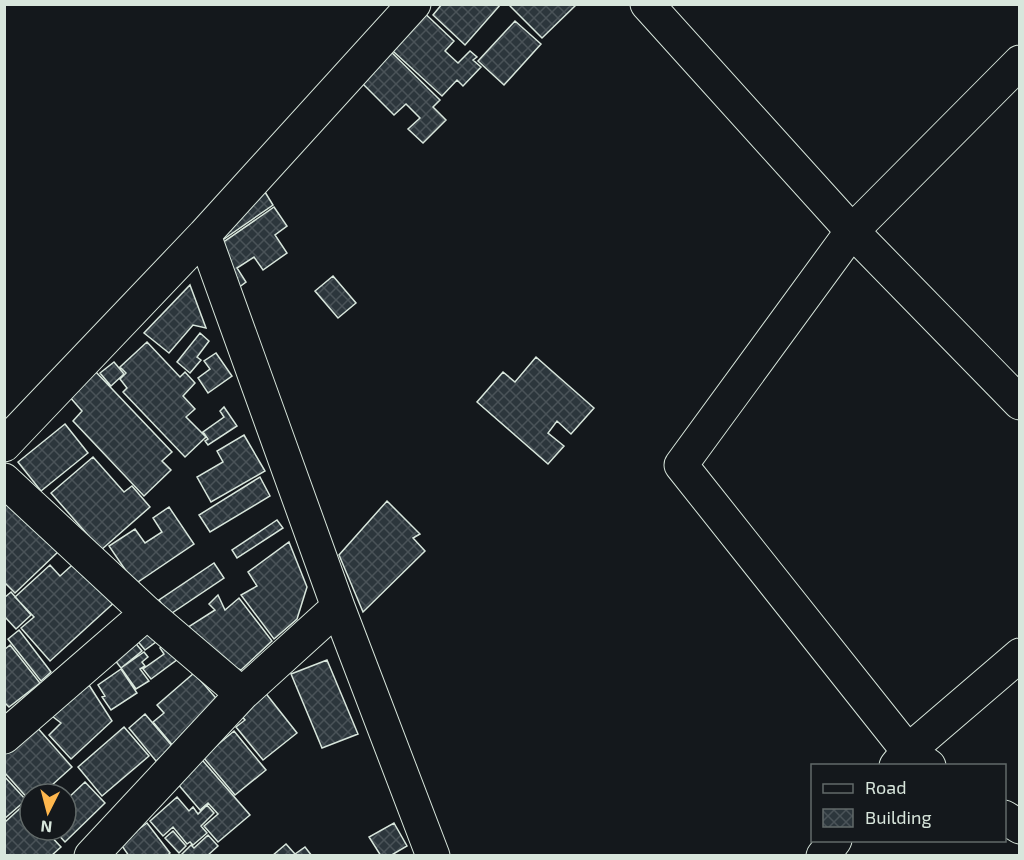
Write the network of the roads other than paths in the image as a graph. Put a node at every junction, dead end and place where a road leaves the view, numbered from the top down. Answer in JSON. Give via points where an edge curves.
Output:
{"nodes":[{"id":1,"x":414,"y":4,"type":"edge"},
{"id":2,"x":647,"y":4,"type":"edge"},
{"id":3,"x":1020,"y":62,"type":"edge"},
{"id":4,"x":852,"y":231,"type":"junction"},
{"id":5,"x":204,"y":235,"type":"junction"},
{"id":6,"x":1020,"y":403,"type":"edge"},
{"id":7,"x":4,"y":445,"type":"edge"},
{"id":8,"x":4,"y":480,"type":"edge"},
{"id":9,"x":338,"y":607,"type":"junction"},
{"id":10,"x":147,"y":613,"type":"junction"},
{"id":11,"x":1020,"y":655,"type":"edge"},
{"id":12,"x":242,"y":694,"type":"junction"},
{"id":13,"x":4,"y":737,"type":"edge"},
{"id":14,"x":911,"y":761,"type":"edge"},
{"id":15,"x":1006,"y":818,"type":"edge"},
{"id":16,"x":1020,"y":827,"type":"edge"},
{"id":17,"x":833,"y":842,"type":"edge"},
{"id":18,"x":425,"y":851,"type":"edge"},
{"id":19,"x":91,"y":855,"type":"edge"},
{"id":20,"x":823,"y":855,"type":"edge"}],
"edges":[{"from":1,"to":5,"type":"street"},
{"from":2,"to":4,"type":"street"},
{"from":3,"to":4,"type":"street"},
{"from":4,"to":6,"type":"street"},
{"from":4,"to":14,"type":"street","via":[[681,465]]},
{"from":5,"to":7,"type":"street"},
{"from":5,"to":9,"type":"street"},
{"from":8,"to":10,"type":"street"},
{"from":9,"to":12,"type":"street"},
{"from":9,"to":18,"type":"street"},
{"from":10,"to":12,"type":"street"},
{"from":10,"to":13,"type":"street"},
{"from":11,"to":14,"type":"street"},
{"from":12,"to":19,"type":"street"},
{"from":15,"to":16,"type":"street"},
{"from":17,"to":20,"type":"street"}]}
